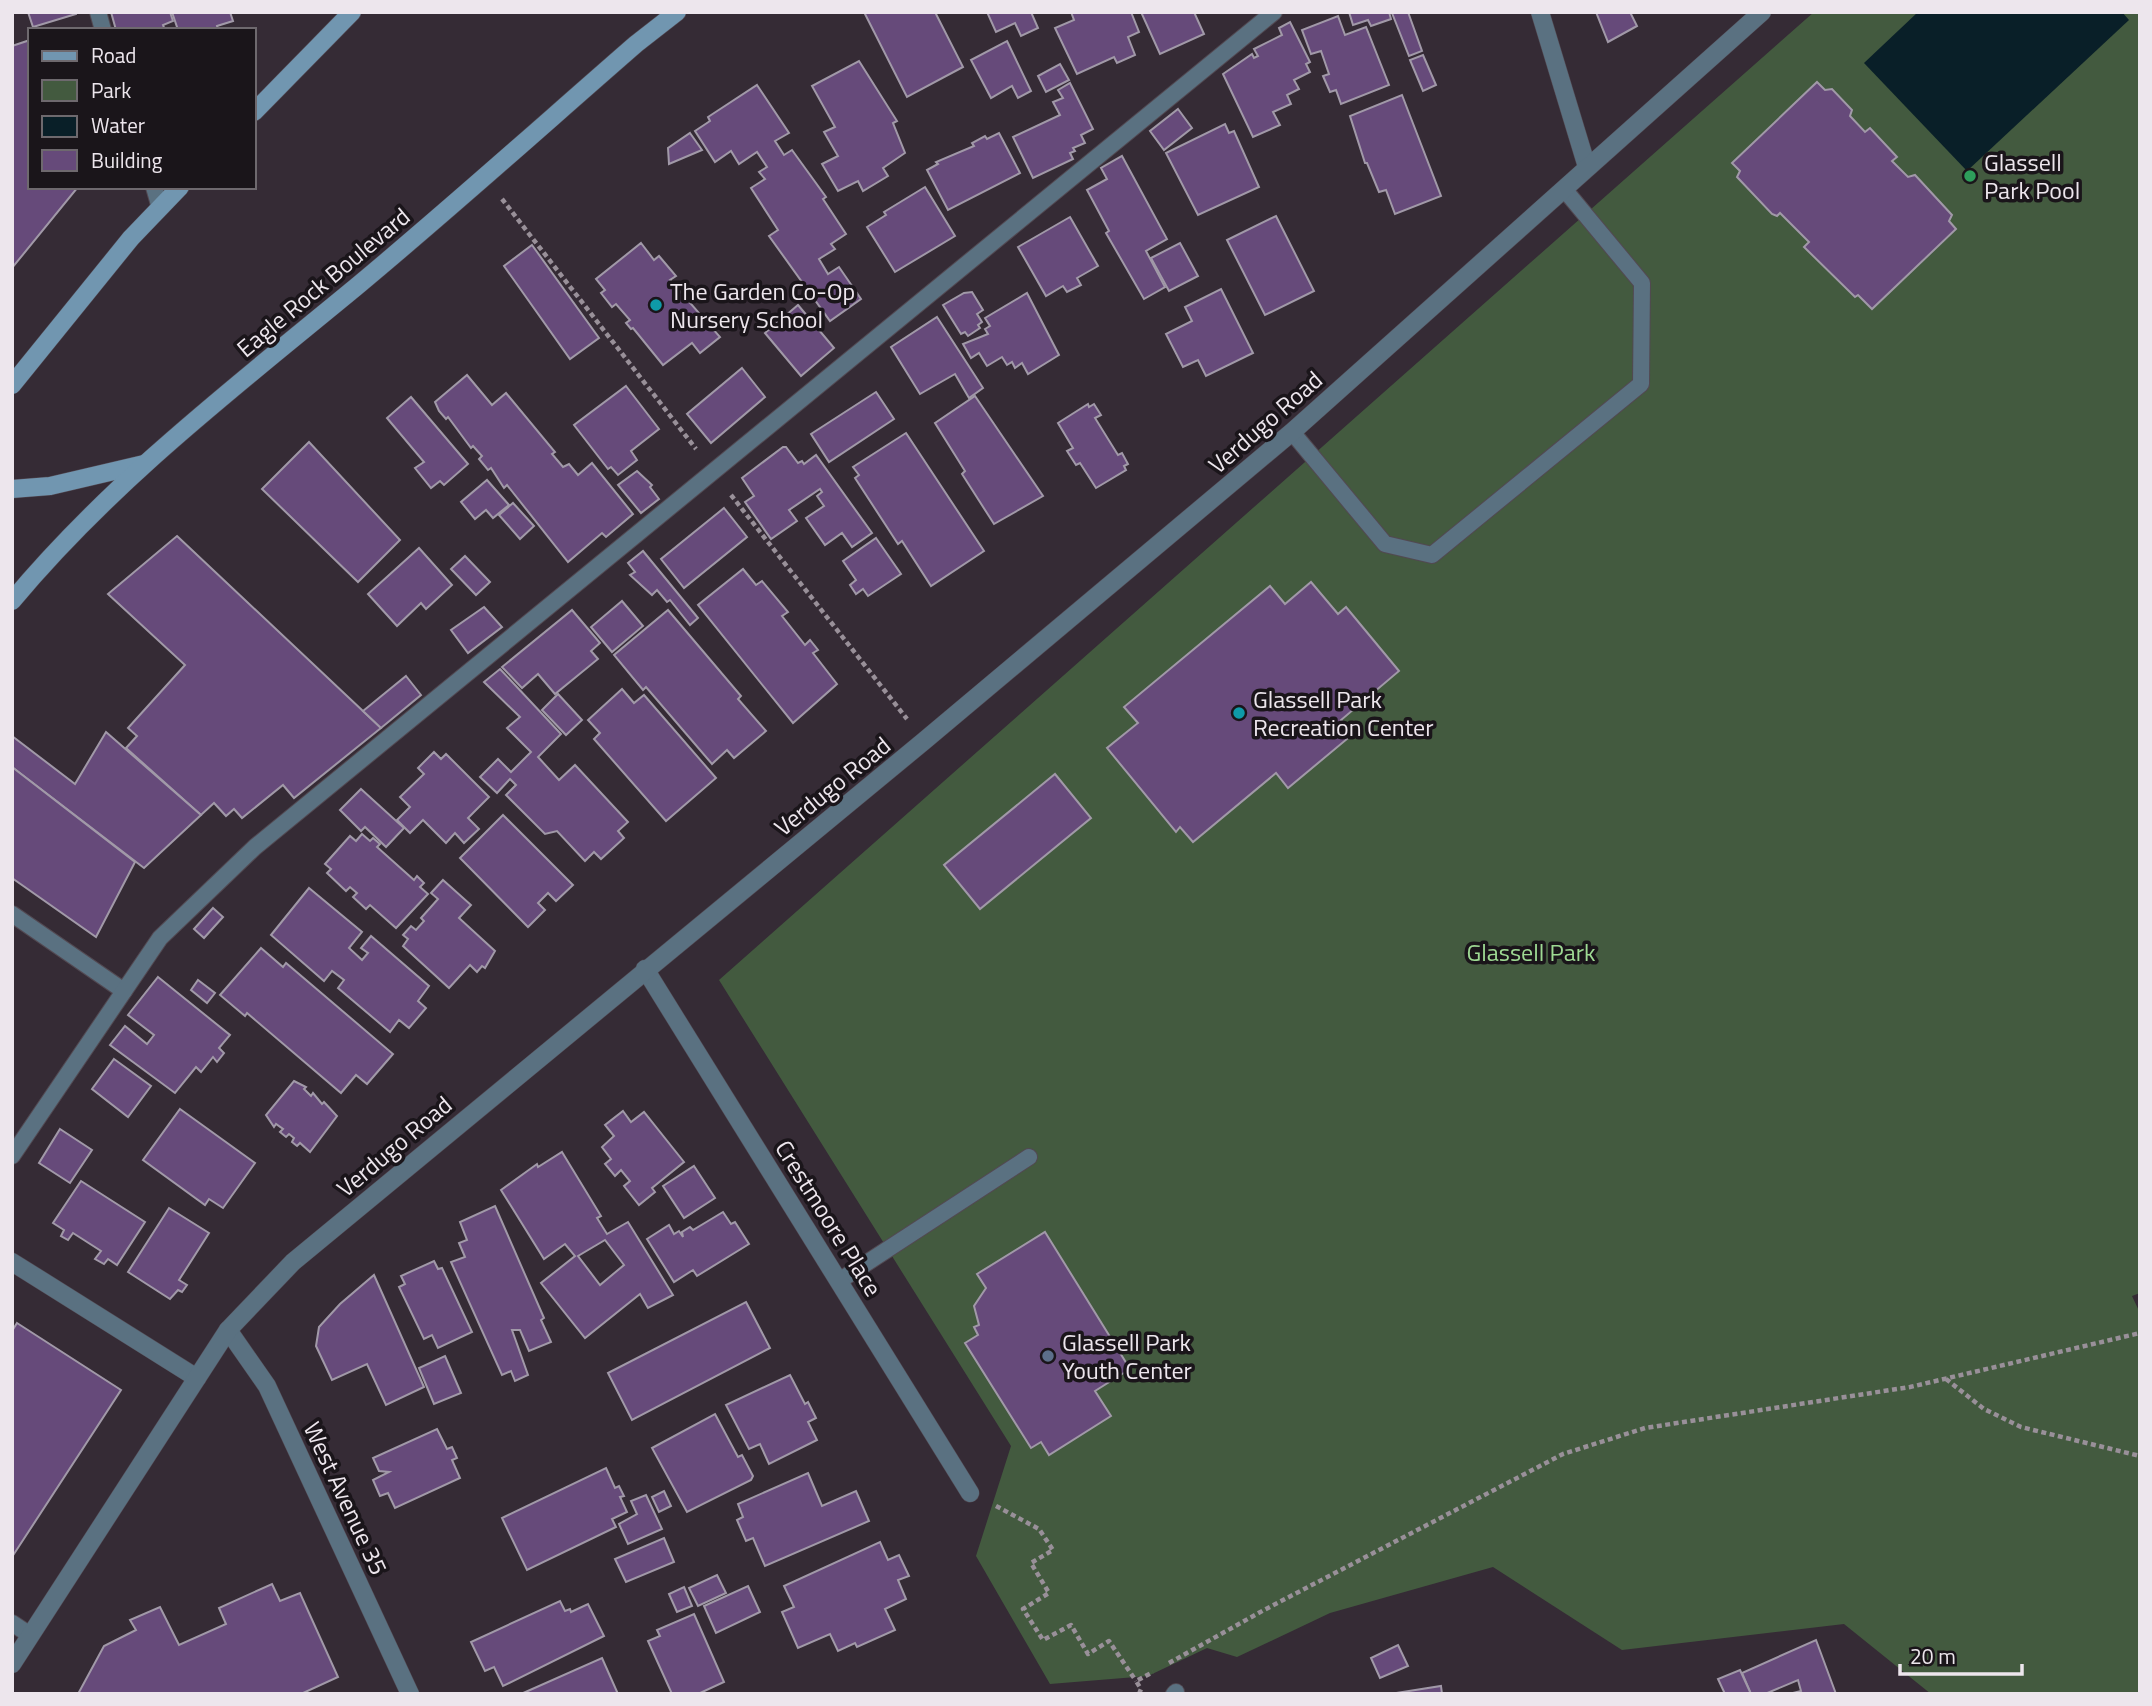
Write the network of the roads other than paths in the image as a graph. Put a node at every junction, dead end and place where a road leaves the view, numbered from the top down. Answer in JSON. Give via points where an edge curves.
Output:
{"nodes":[{"id":1,"x":352,"y":12,"type":"edge"},
{"id":2,"x":677,"y":12,"type":"edge"},
{"id":3,"x":1274,"y":12,"type":"edge"},
{"id":4,"x":1541,"y":12,"type":"edge"},
{"id":5,"x":1762,"y":12,"type":"edge"},
{"id":6,"x":256,"y":110,"type":"edge"},
{"id":7,"x":1587,"y":167,"type":"junction"},
{"id":8,"x":155,"y":189,"type":"edge"},
{"id":9,"x":178,"y":189,"type":"edge"},
{"id":10,"x":1564,"y":189,"type":"junction"},
{"id":11,"x":160,"y":208,"type":"junction"},
{"id":12,"x":12,"y":385,"type":"edge"},
{"id":13,"x":1292,"y":432,"type":"junction"},
{"id":14,"x":144,"y":464,"type":"junction"},
{"id":15,"x":12,"y":489,"type":"edge"},
{"id":16,"x":12,"y":601,"type":"edge"},
{"id":17,"x":12,"y":914,"type":"edge"},
{"id":18,"x":645,"y":970,"type":"junction"},
{"id":19,"x":124,"y":991,"type":"junction"},
{"id":20,"x":12,"y":1156,"type":"edge"},
{"id":21,"x":1029,"y":1157,"type":"dead end"},
{"id":22,"x":12,"y":1262,"type":"edge"},
{"id":23,"x":839,"y":1281,"type":"junction"},
{"id":24,"x":228,"y":1330,"type":"junction"},
{"id":25,"x":197,"y":1378,"type":"junction"},
{"id":26,"x":970,"y":1493,"type":"road end"},
{"id":27,"x":12,"y":1623,"type":"edge"},
{"id":28,"x":30,"y":1635,"type":"junction"},
{"id":29,"x":12,"y":1664,"type":"edge"},
{"id":30,"x":410,"y":1694,"type":"edge"}],
"edges":[{"from":1,"to":6,"type":"main road"},
{"from":2,"to":14,"type":"main road","name":"Eagle Rock Boulevard"},
{"from":3,"to":19,"type":"lane","via":[[255,847],[160,938]]},
{"from":4,"to":7,"type":"street"},
{"from":5,"to":7,"type":"street","name":"Verdugo Road"},
{"from":7,"to":10,"type":"street","name":"Verdugo Road"},
{"from":8,"to":11,"type":"lane"},
{"from":9,"to":11,"type":"main road"},
{"from":10,"to":13,"type":"street","name":"Verdugo Road"},
{"from":10,"to":13,"type":"lane","via":[[1642,283],[1641,384],[1432,555],[1385,544]]},
{"from":11,"to":12,"type":"main road"},
{"from":13,"to":18,"type":"street","name":"Verdugo Road"},
{"from":14,"to":15,"type":"main road","via":[[50,486]]},
{"from":14,"to":16,"type":"main road","name":"Eagle Rock Boulevard","via":[[48,558]]},
{"from":17,"to":19,"type":"lane"},
{"from":18,"to":23,"type":"street","name":"Crestmoore Place"},
{"from":18,"to":24,"type":"street","name":"Verdugo Road","via":[[293,1262]]},
{"from":19,"to":20,"type":"lane"},
{"from":21,"to":23,"type":"lane"},
{"from":22,"to":25,"type":"street"},
{"from":23,"to":26,"type":"street","name":"Crestmoore Place"},
{"from":24,"to":25,"type":"street","name":"Verdugo Road"},
{"from":24,"to":30,"type":"street","name":"West Avenue 35","via":[[267,1386]]},
{"from":25,"to":28,"type":"street","name":"Verdugo Road"},
{"from":27,"to":28,"type":"lane"},
{"from":28,"to":29,"type":"street","name":"Verdugo Road"}]}
